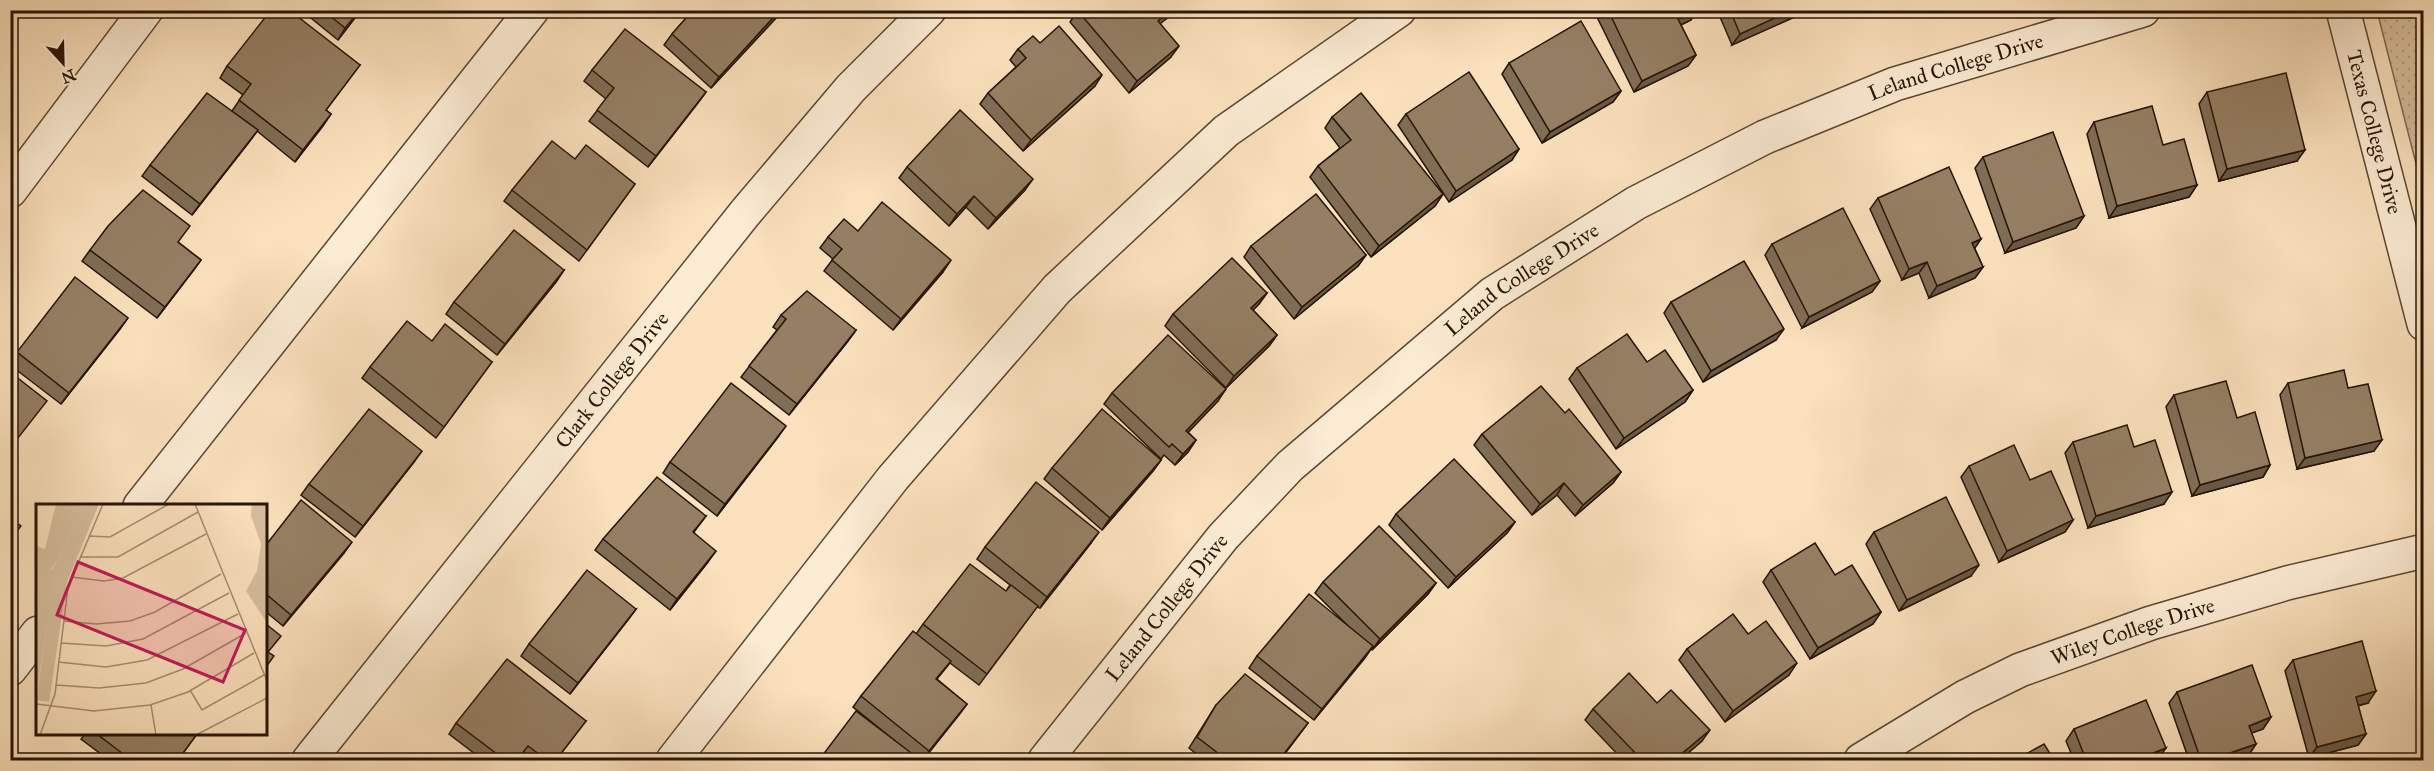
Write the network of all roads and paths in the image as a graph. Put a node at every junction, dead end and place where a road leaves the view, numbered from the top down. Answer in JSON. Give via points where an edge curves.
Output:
{"nodes":[{"id":1,"x":146,"y":10,"type":"edge"},
{"id":2,"x":532,"y":10,"type":"edge"},
{"id":3,"x":929,"y":10,"type":"edge"},
{"id":4,"x":1400,"y":10,"type":"edge"},
{"id":5,"x":2143,"y":10,"type":"edge"},
{"id":6,"x":2343,"y":10,"type":"edge"},
{"id":7,"x":10,"y":191,"type":"edge"},
{"id":8,"x":2424,"y":324,"type":"edge"},
{"id":9,"x":142,"y":504,"type":"edge"},
{"id":10,"x":2424,"y":551,"type":"edge"},
{"id":11,"x":36,"y":636,"type":"edge"},
{"id":12,"x":10,"y":669,"type":"edge"},
{"id":13,"x":309,"y":760,"type":"edge"},
{"id":14,"x":674,"y":760,"type":"edge"},
{"id":15,"x":1045,"y":760,"type":"edge"},
{"id":16,"x":1861,"y":760,"type":"edge"}],
"edges":[{"from":1,"to":7,"type":"street"},
{"from":2,"to":9,"type":"street"},
{"from":3,"to":13,"type":"street","name":"Clark College Drive","via":[[851,88],[745,213]]},
{"from":4,"to":14,"type":"street","via":[[1226,131],[1057,289],[893,478]]},
{"from":5,"to":15,"type":"street","name":"Leland College Drive","via":[[1895,84],[1765,137],[1636,203],[1492,294],[1290,466],[1223,537]]},
{"from":6,"to":8,"type":"street","name":"Texas College Drive"},
{"from":10,"to":16,"type":"street","name":"Wiley College Drive","via":[[2287,583],[2151,623],[2020,670],[1965,697]]},
{"from":11,"to":12,"type":"street"}]}
